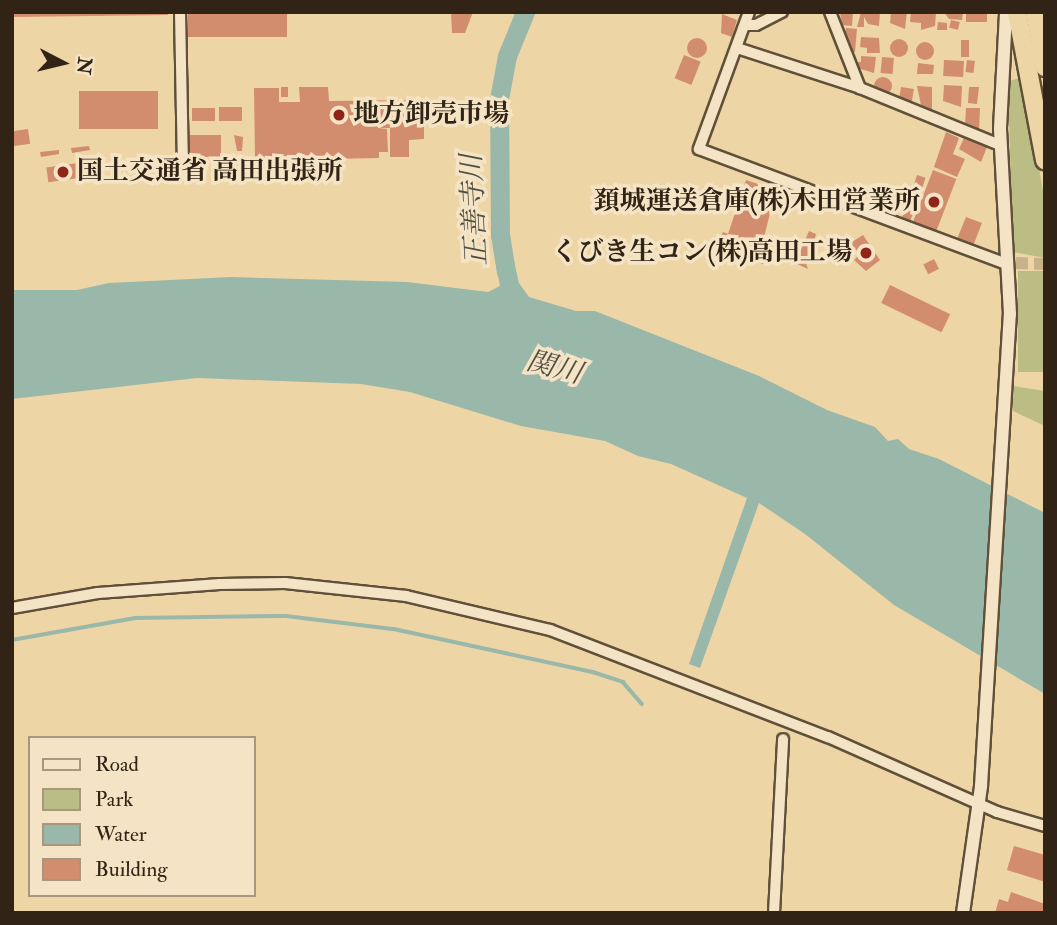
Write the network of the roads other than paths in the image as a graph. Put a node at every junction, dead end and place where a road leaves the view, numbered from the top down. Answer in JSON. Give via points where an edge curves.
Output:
{"nodes":[{"id":1,"x":180,"y":12,"type":"edge"},
{"id":2,"x":749,"y":12,"type":"edge"},
{"id":3,"x":782,"y":12,"type":"edge"},
{"id":4,"x":830,"y":12,"type":"edge"},
{"id":5,"x":1006,"y":12,"type":"edge"},
{"id":6,"x":1017,"y":12,"type":"edge"},
{"id":7,"x":1035,"y":12,"type":"edge"},
{"id":8,"x":745,"y":25,"type":"junction"},
{"id":9,"x":737,"y":47,"type":"junction"},
{"id":10,"x":1045,"y":67,"type":"edge"},
{"id":11,"x":859,"y":88,"type":"junction"},
{"id":12,"x":1000,"y":145,"type":"junction"},
{"id":13,"x":1045,"y":160,"type":"edge"},
{"id":14,"x":183,"y":166,"type":"dead end"},
{"id":15,"x":1012,"y":264,"type":"junction"},
{"id":16,"x":12,"y":608,"type":"edge"},
{"id":17,"x":783,"y":739,"type":"dead end"},
{"id":18,"x":978,"y":804,"type":"junction"},
{"id":19,"x":1045,"y":826,"type":"edge"},
{"id":20,"x":774,"y":913,"type":"edge"},
{"id":21,"x":963,"y":913,"type":"edge"}],
"edges":[{"from":1,"to":14,"type":"street"},
{"from":2,"to":8,"type":"street"},
{"from":3,"to":8,"type":"street","via":[[756,25]]},
{"from":4,"to":11,"type":"street"},
{"from":5,"to":12,"type":"street"},
{"from":6,"to":13,"type":"highway"},
{"from":7,"to":10,"type":"highway"},
{"from":8,"to":9,"type":"street"},
{"from":9,"to":11,"type":"street"},
{"from":9,"to":15,"type":"street","via":[[699,149]]},
{"from":11,"to":12,"type":"street"},
{"from":12,"to":15,"type":"street"},
{"from":15,"to":18,"type":"street"},
{"from":16,"to":18,"type":"street","via":[[98,593],[220,584],[285,583],[406,596],[550,630],[828,737]]},
{"from":17,"to":20,"type":"street"},
{"from":18,"to":19,"type":"street"},
{"from":18,"to":21,"type":"street"}]}
